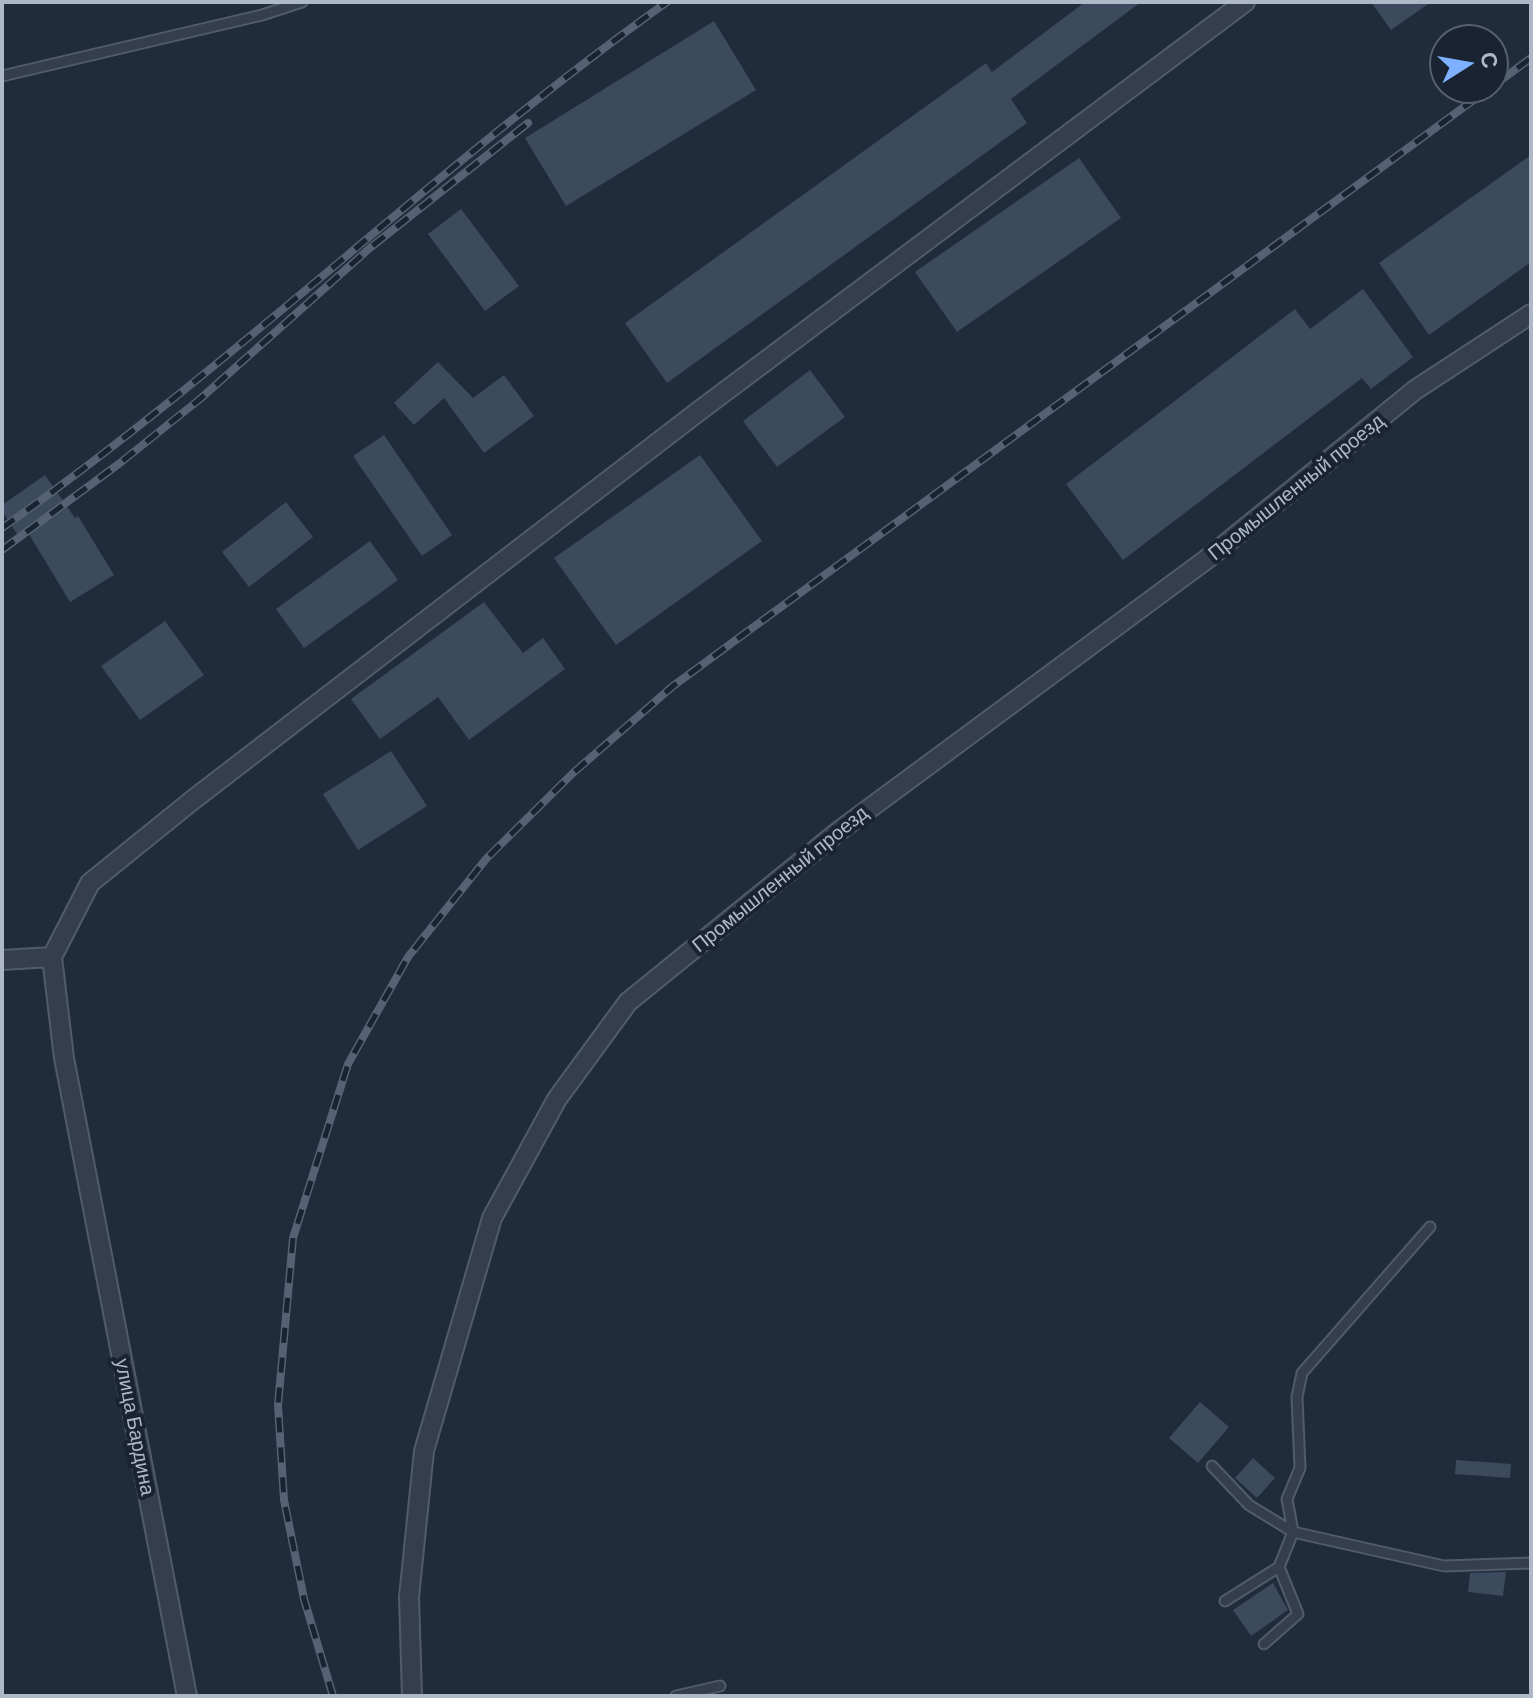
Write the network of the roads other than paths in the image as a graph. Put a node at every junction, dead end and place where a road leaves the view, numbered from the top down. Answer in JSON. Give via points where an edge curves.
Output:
{"nodes":[{"id":1,"x":302,"y":2,"type":"edge"},
{"id":2,"x":1245,"y":2,"type":"edge"},
{"id":3,"x":2,"y":76,"type":"edge"},
{"id":4,"x":1531,"y":314,"type":"edge"},
{"id":5,"x":52,"y":957,"type":"junction"},
{"id":6,"x":2,"y":960,"type":"edge"},
{"id":7,"x":1430,"y":1227,"type":"dead end"},
{"id":8,"x":1212,"y":1466,"type":"dead end"},
{"id":9,"x":1293,"y":1532,"type":"junction"},
{"id":10,"x":1531,"y":1563,"type":"edge"},
{"id":11,"x":1279,"y":1567,"type":"junction"},
{"id":12,"x":1225,"y":1601,"type":"dead end"},
{"id":13,"x":1264,"y":1644,"type":"dead end"},
{"id":14,"x":720,"y":1686,"type":"dead end"},
{"id":15,"x":187,"y":1696,"type":"edge"},
{"id":16,"x":412,"y":1696,"type":"edge"},
{"id":17,"x":676,"y":1696,"type":"edge"}],
"edges":[{"from":1,"to":3,"type":"lane"},
{"from":2,"to":5,"type":"street","via":[[689,418],[194,799],[90,883]]},
{"from":4,"to":16,"type":"street","name":"Промышленный проезд","via":[[1415,390],[1207,559],[839,831],[628,1002],[557,1099],[492,1218],[424,1451],[409,1597]]},
{"from":5,"to":6,"type":"street"},
{"from":5,"to":15,"type":"street","name":"улица Бардина","via":[[64,1058]]},
{"from":7,"to":9,"type":"lane","via":[[1302,1373],[1297,1397],[1300,1468],[1287,1499]]},
{"from":8,"to":9,"type":"lane","via":[[1249,1505]]},
{"from":9,"to":10,"type":"lane","via":[[1444,1566]]},
{"from":9,"to":11,"type":"lane"},
{"from":11,"to":12,"type":"lane"},
{"from":11,"to":13,"type":"lane","via":[[1298,1614]]},
{"from":14,"to":17,"type":"lane"}]}
